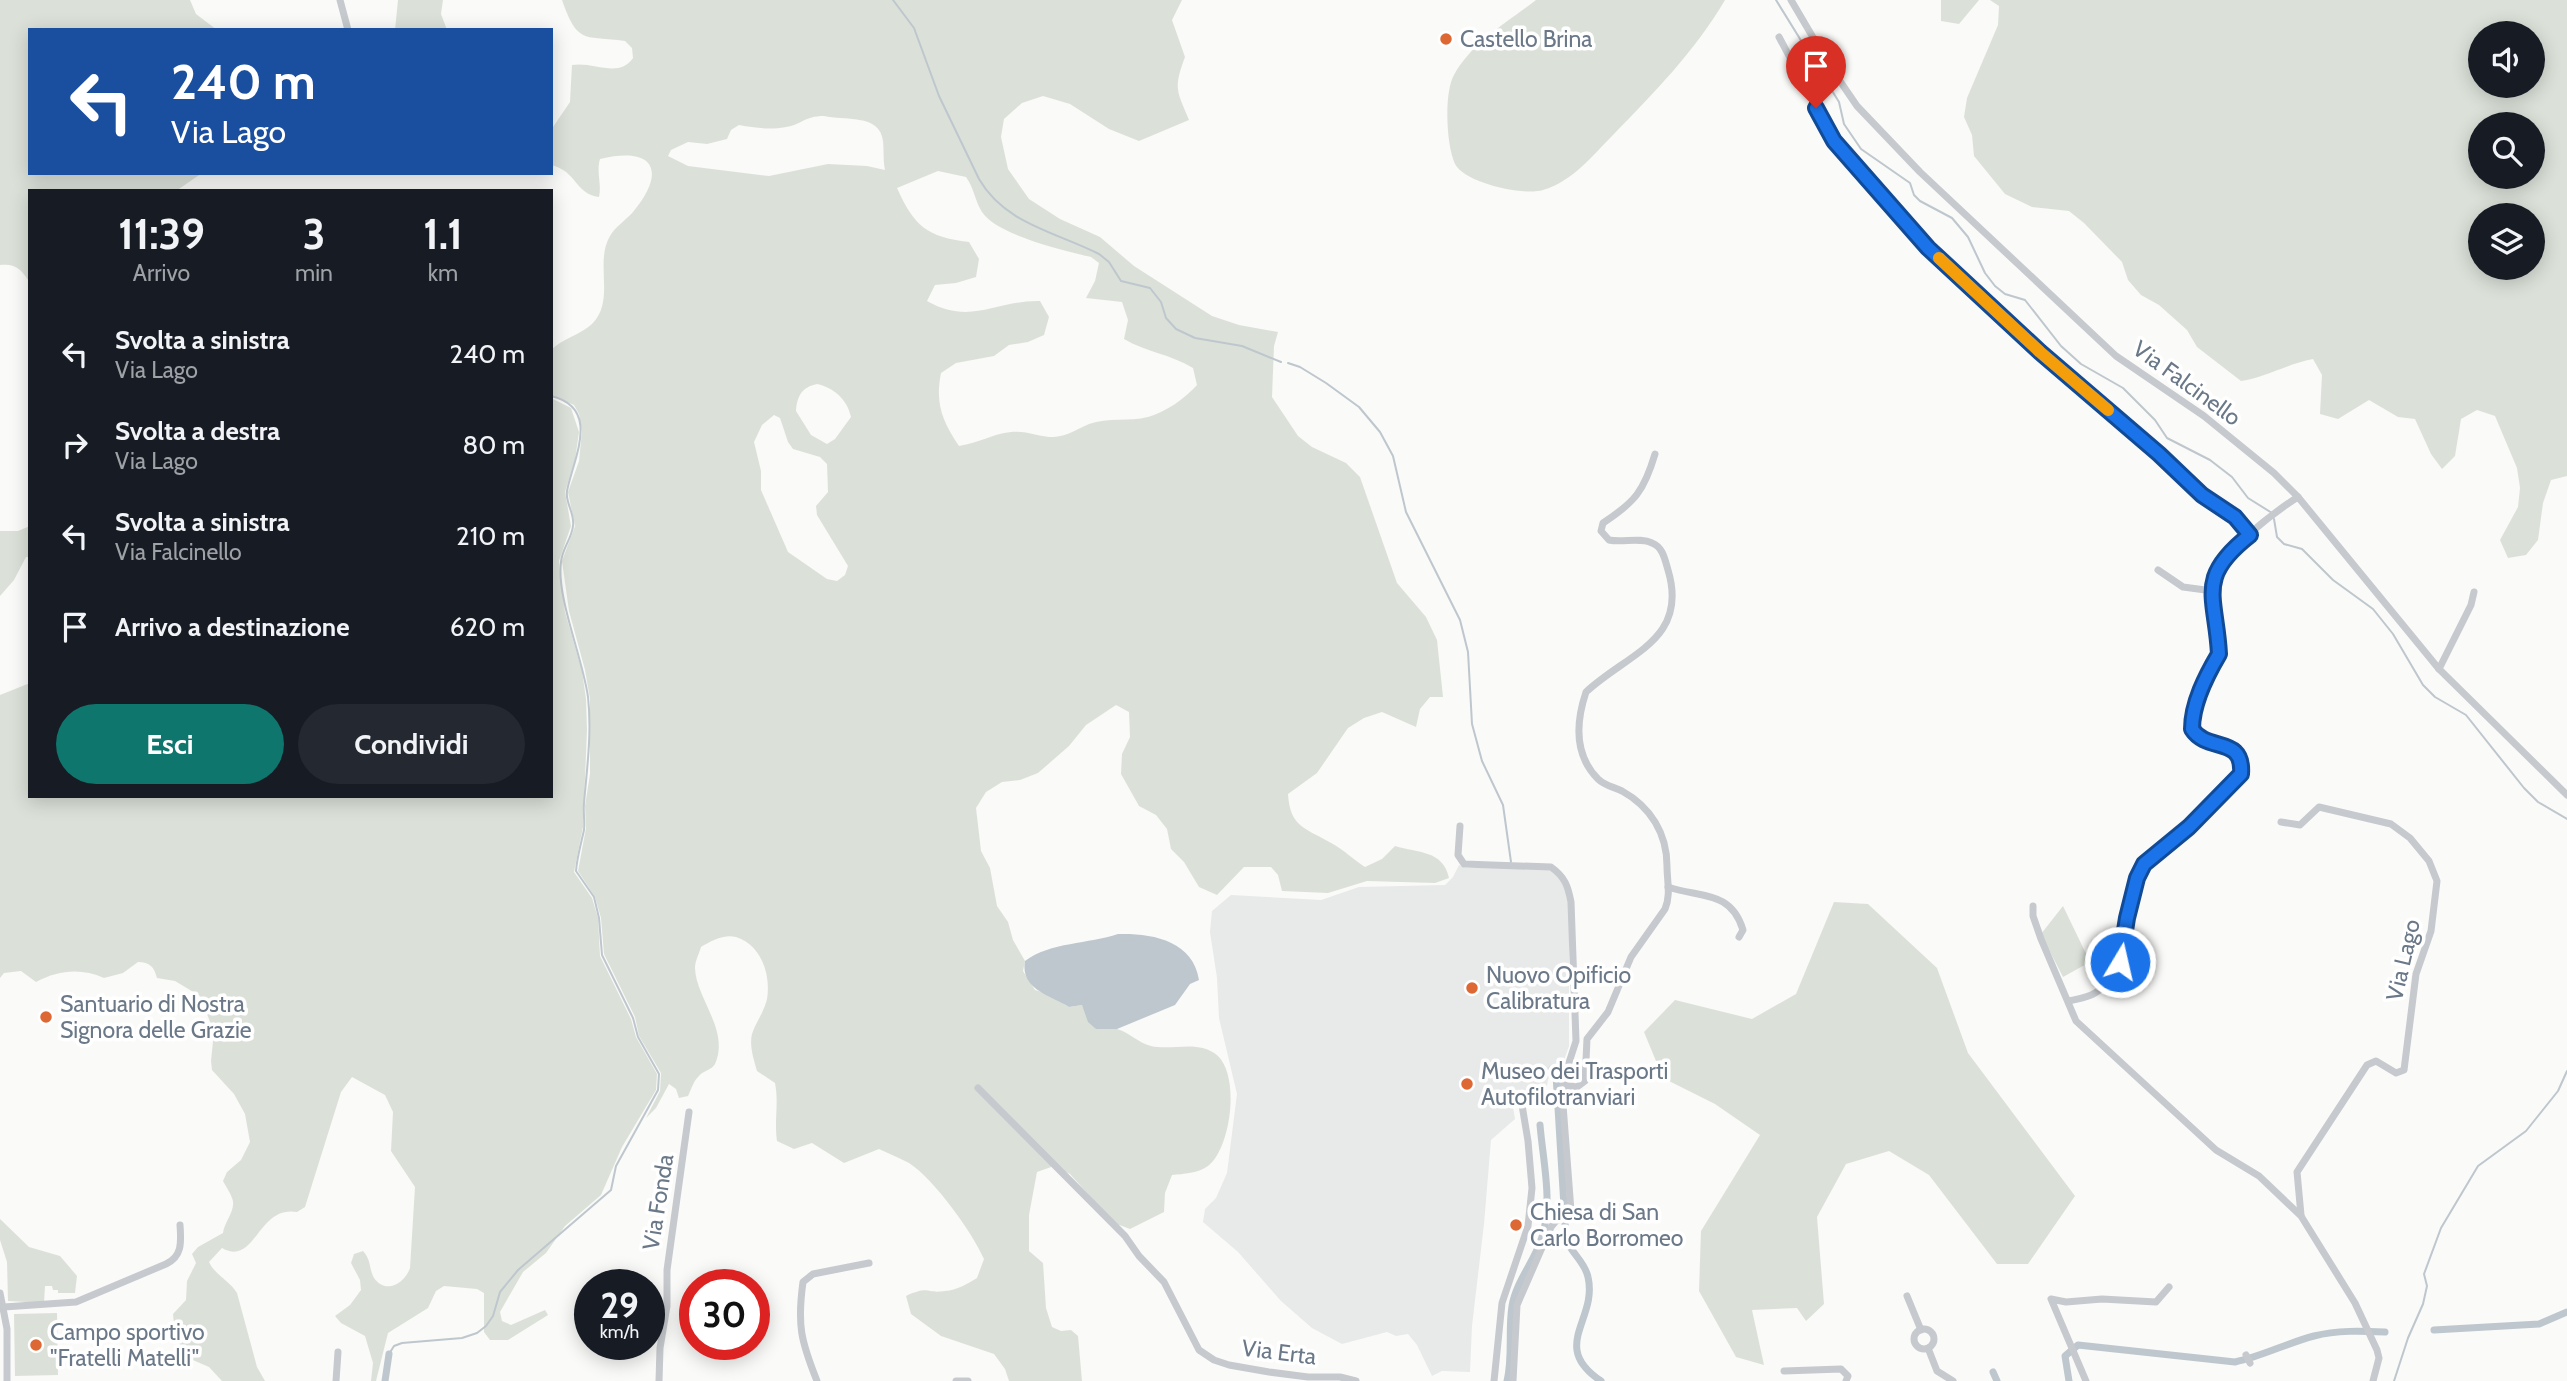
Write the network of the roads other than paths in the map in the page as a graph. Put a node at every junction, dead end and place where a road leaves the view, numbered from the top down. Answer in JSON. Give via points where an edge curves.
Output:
{"nodes":[{"id":1,"x":340,"y":0,"type":"edge"},
{"id":2,"x":1791,"y":0,"type":"edge"},
{"id":3,"x":347,"y":28,"type":"edge"},
{"id":4,"x":1779,"y":37,"type":"dead end"},
{"id":5,"x":1655,"y":454,"type":"dead end"},
{"id":6,"x":2295,"y":499,"type":"junction"},
{"id":7,"x":2252,"y":533,"type":"junction"},
{"id":8,"x":2158,"y":570,"type":"dead end"},
{"id":9,"x":2213,"y":592,"type":"junction"},
{"id":10,"x":2474,"y":592,"type":"dead end"},
{"id":11,"x":2439,"y":669,"type":"junction"},
{"id":12,"x":2567,"y":795,"type":"edge"},
{"id":13,"x":2281,"y":822,"type":"dead end"},
{"id":14,"x":1460,"y":827,"type":"dead end"},
{"id":15,"x":1668,"y":887,"type":"junction"},
{"id":16,"x":2033,"y":906,"type":"dead end"},
{"id":17,"x":1739,"y":937,"type":"dead end"},
{"id":18,"x":2069,"y":1001,"type":"junction"},
{"id":19,"x":1563,"y":1084,"type":"junction"},
{"id":20,"x":978,"y":1088,"type":"dead end"},
{"id":21,"x":1520,"y":1093,"type":"dead end"},
{"id":22,"x":690,"y":1112,"type":"dead end"},
{"id":23,"x":2301,"y":1216,"type":"junction"},
{"id":24,"x":180,"y":1225,"type":"dead end"},
{"id":25,"x":869,"y":1264,"type":"dead end"},
{"id":26,"x":2169,"y":1287,"type":"dead end"},
{"id":27,"x":0,"y":1293,"type":"edge"},
{"id":28,"x":1907,"y":1296,"type":"dead end"},
{"id":29,"x":4,"y":1307,"type":"junction"},
{"id":30,"x":1921,"y":1330,"type":"junction"},
{"id":31,"x":1928,"y":1348,"type":"junction"},
{"id":32,"x":338,"y":1352,"type":"dead end"},
{"id":33,"x":1784,"y":1371,"type":"dead end"},
{"id":34,"x":7,"y":1381,"type":"edge"},
{"id":35,"x":336,"y":1381,"type":"edge"},
{"id":36,"x":659,"y":1381,"type":"edge"},
{"id":37,"x":817,"y":1381,"type":"edge"},
{"id":38,"x":956,"y":1381,"type":"edge"},
{"id":39,"x":968,"y":1381,"type":"edge"},
{"id":40,"x":1356,"y":1381,"type":"edge"},
{"id":41,"x":1494,"y":1381,"type":"edge"},
{"id":42,"x":1513,"y":1381,"type":"edge"},
{"id":43,"x":1846,"y":1381,"type":"edge"},
{"id":44,"x":1954,"y":1381,"type":"edge"},
{"id":45,"x":2086,"y":1381,"type":"edge"},
{"id":46,"x":2373,"y":1381,"type":"edge"}],
"edges":[{"from":1,"to":3,"type":"street"},
{"from":2,"to":6,"type":"street","name":"Via Falcinello","via":[[1857,106],[1920,172],[2116,356],[2204,416],[2274,472]]},
{"from":4,"to":7,"type":"street","via":[[1834,141],[1899,218],[2040,352],[2202,495]]},
{"from":5,"to":15,"type":"street","via":[[1642,490],[1601,527],[1609,540],[1651,542],[1660,548],[1673,586],[1674,606],[1665,628],[1586,692],[1578,740],[1596,778],[1647,810],[1659,828],[1666,846]]},
{"from":6,"to":7,"type":"street"},
{"from":6,"to":11,"type":"street","name":"Via Falcinello"},
{"from":7,"to":9,"type":"street","via":[[2221,563]]},
{"from":8,"to":9,"type":"street","via":[[2183,587]]},
{"from":9,"to":18,"type":"street","via":[[2219,654],[2204,682],[2192,729],[2202,739],[2235,752],[2241,774],[2144,864],[2127,918],[2120,962],[2093,995]]},
{"from":10,"to":11,"type":"street"},
{"from":11,"to":12,"type":"street","name":"Via Falcinello"},
{"from":13,"to":23,"type":"street","name":"Via Lago","via":[[2300,825],[2319,807],[2391,824],[2429,861],[2437,881],[2431,930],[2416,974],[2406,1067],[2396,1073],[2376,1061],[2367,1065],[2297,1172]]},
{"from":14,"to":19,"type":"street","via":[[1458,855],[1466,865],[1541,865],[1559,873],[1568,885],[1576,1041]]},
{"from":15,"to":17,"type":"street","via":[[1729,905],[1743,930]]},
{"from":15,"to":19,"type":"street","via":[[1665,909],[1631,957],[1608,1012],[1587,1039],[1585,1081],[1577,1087]]},
{"from":16,"to":18,"type":"street","name":"Via Lago","via":[[2041,939]]},
{"from":18,"to":23,"type":"street","name":"Via Lago","via":[[2076,1021],[2101,1045],[2216,1150],[2259,1176]]},
{"from":19,"to":42,"type":"street","via":[[1571,1211],[1551,1227],[1517,1305]]},
{"from":20,"to":40,"type":"street","name":"Via Erta","via":[[1125,1236],[1164,1282],[1199,1350],[1228,1366]]},
{"from":21,"to":41,"type":"street","via":[[1532,1188],[1528,1226],[1502,1303]]},
{"from":22,"to":36,"type":"street","name":"Via Fonda","via":[[667,1270]]},
{"from":23,"to":46,"type":"street","name":"Via Lago","via":[[2369,1335],[2379,1358]]},
{"from":24,"to":29,"type":"street","via":[[179,1252],[166,1264],[76,1302]]},
{"from":25,"to":37,"type":"street","via":[[813,1274],[803,1282],[798,1318]]},
{"from":26,"to":45,"type":"street","via":[[2156,1302],[2051,1299]]},
{"from":27,"to":29,"type":"street"},
{"from":28,"to":30,"type":"street"},
{"from":29,"to":34,"type":"street"},
{"from":30,"to":31,"type":"street","via":[[1933,1335]]},
{"from":30,"to":31,"type":"street","via":[[1915,1342]]},
{"from":31,"to":44,"type":"street","via":[[1937,1371]]},
{"from":32,"to":35,"type":"street"},
{"from":33,"to":43,"type":"street","via":[[1841,1369],[1848,1376]]},
{"from":38,"to":39,"type":"street"}]}
